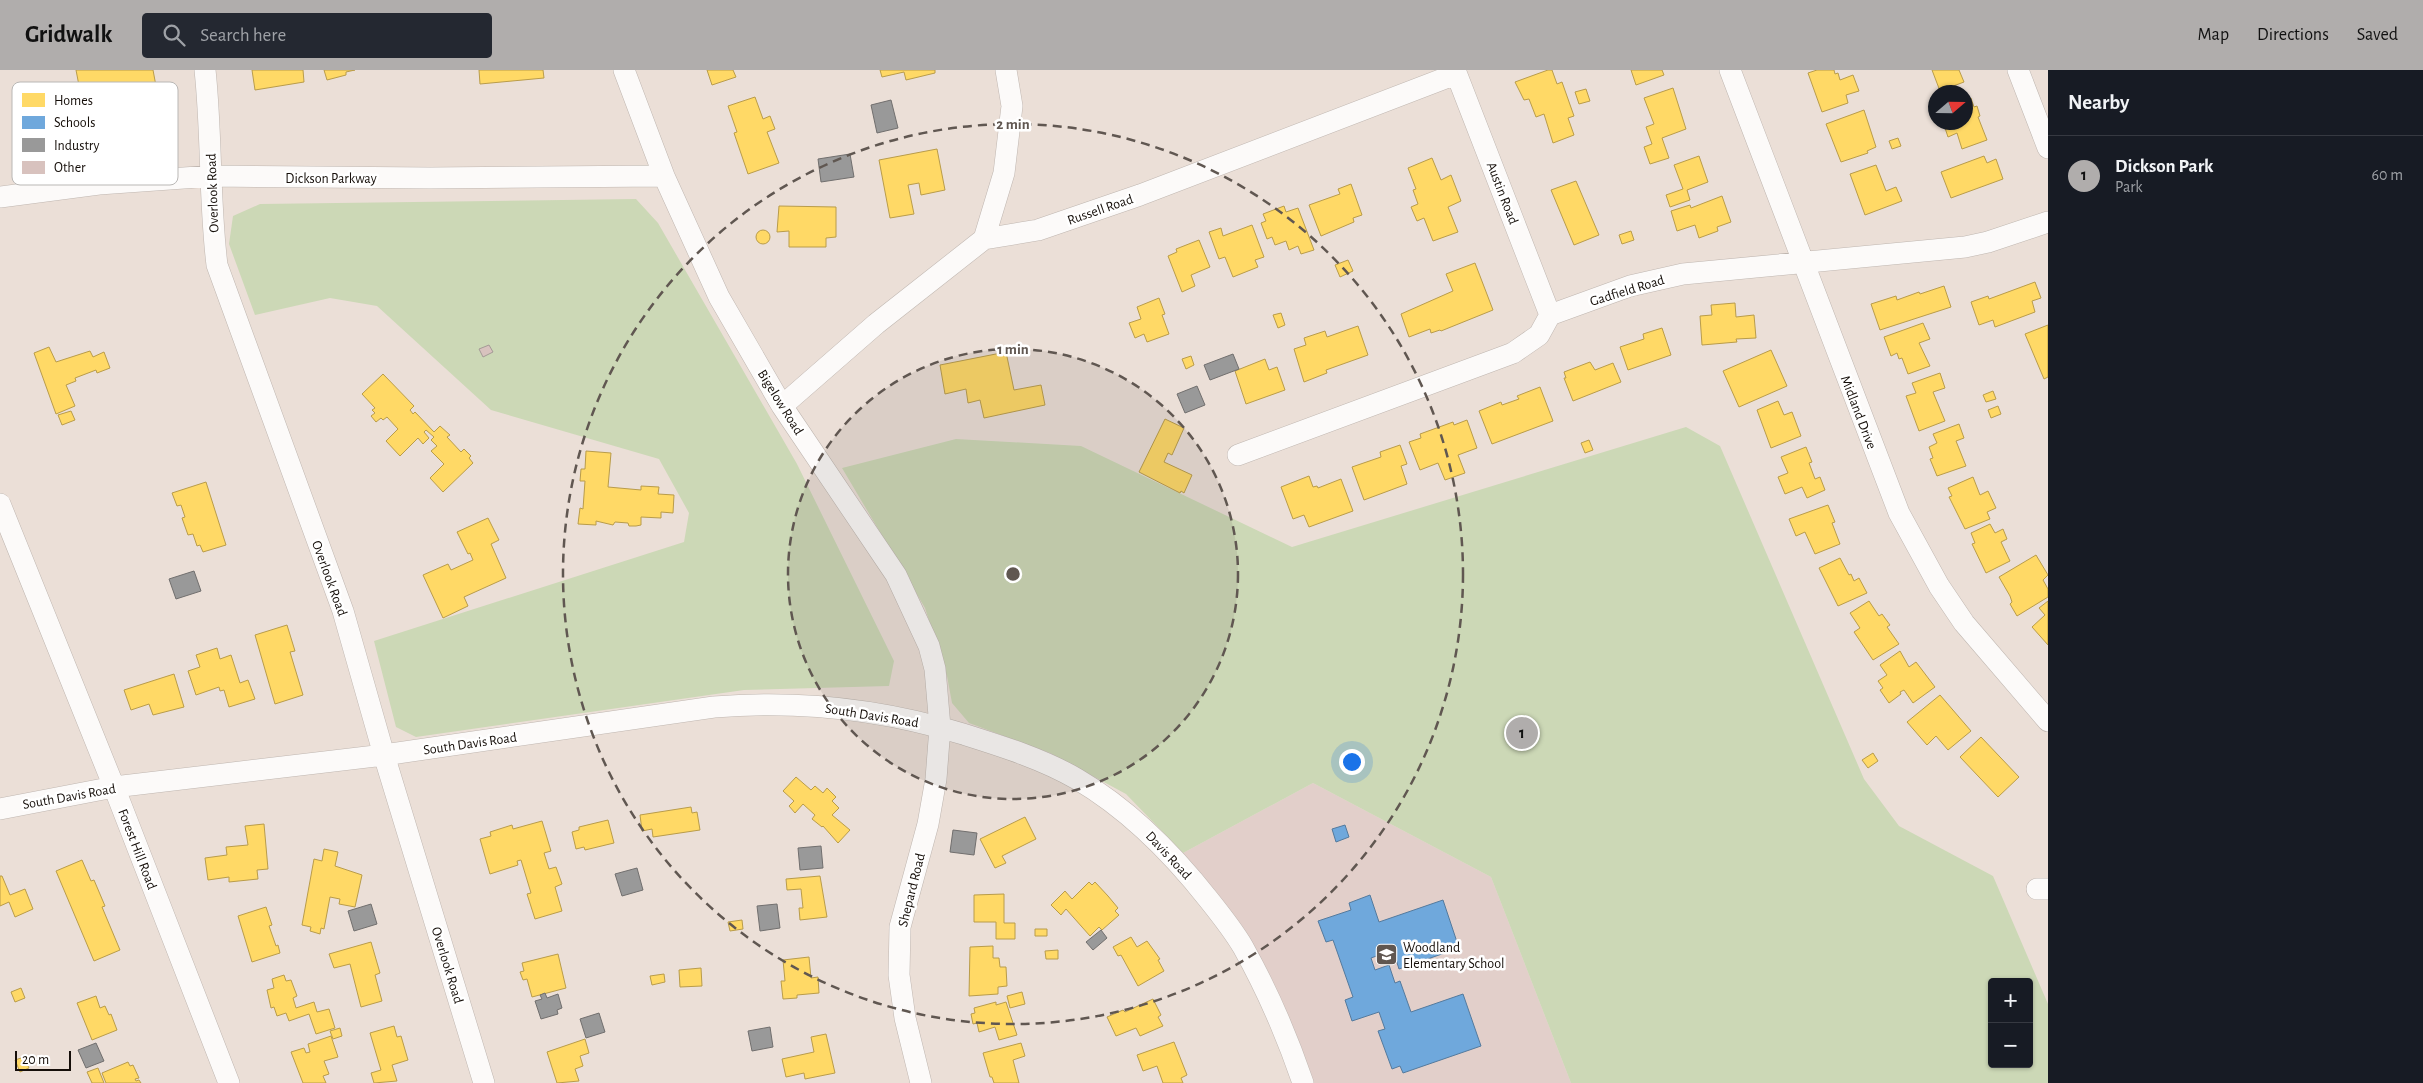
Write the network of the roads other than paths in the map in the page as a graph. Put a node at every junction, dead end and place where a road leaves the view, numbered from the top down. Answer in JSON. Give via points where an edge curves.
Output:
{"nodes":[{"id":1,"x":205,"y":70,"type":"edge"},
{"id":2,"x":624,"y":70,"type":"edge"},
{"id":3,"x":1006,"y":70,"type":"edge"},
{"id":4,"x":1730,"y":70,"type":"edge"},
{"id":5,"x":2018,"y":70,"type":"edge"},
{"id":6,"x":1456,"y":72,"type":"edge"},
{"id":7,"x":2048,"y":148,"type":"edge"},
{"id":8,"x":212,"y":176,"type":"junction"},
{"id":9,"x":664,"y":176,"type":"junction"},
{"id":10,"x":178,"y":178,"type":"edge"},
{"id":11,"x":91,"y":185,"type":"edge"},
{"id":12,"x":0,"y":197,"type":"edge"},
{"id":13,"x":2048,"y":222,"type":"edge"},
{"id":14,"x":984,"y":239,"type":"junction"},
{"id":15,"x":1802,"y":261,"type":"junction"},
{"id":16,"x":1550,"y":315,"type":"junction"},
{"id":17,"x":782,"y":406,"type":"junction"},
{"id":18,"x":1238,"y":455,"type":"dead end"},
{"id":19,"x":0,"y":504,"type":"edge"},
{"id":20,"x":2048,"y":721,"type":"edge"},
{"id":21,"x":940,"y":727,"type":"junction"},
{"id":22,"x":384,"y":755,"type":"junction"},
{"id":23,"x":114,"y":787,"type":"junction"},
{"id":24,"x":0,"y":809,"type":"edge"},
{"id":25,"x":229,"y":1083,"type":"edge"},
{"id":26,"x":484,"y":1083,"type":"edge"},
{"id":27,"x":921,"y":1083,"type":"edge"},
{"id":28,"x":1303,"y":1083,"type":"edge"}],
"edges":[{"from":1,"to":8,"type":"street","name":"Overlook Road"},
{"from":2,"to":9,"type":"street","name":"Bigelow Road"},
{"from":3,"to":14,"type":"street","via":[[1012,106],[1004,173]]},
{"from":4,"to":15,"type":"street","name":"Midland Drive"},
{"from":5,"to":7,"type":"street"},
{"from":6,"to":14,"type":"street","name":"Russell Road","via":[[1140,195],[1038,230]]},
{"from":6,"to":16,"type":"street","name":"Austin Road"},
{"from":8,"to":9,"type":"street","name":"Dickson Parkway"},
{"from":8,"to":10,"type":"street","name":"Dickson Parkway"},
{"from":8,"to":22,"type":"street","name":"Overlook Road","via":[[217,265],[343,611]]},
{"from":9,"to":17,"type":"street","name":"Bigelow Road","via":[[719,297]]},
{"from":11,"to":12,"type":"street","name":"Dickson Parkway"},
{"from":13,"to":15,"type":"street","name":"Gadfield Road","via":[[1965,247]]},
{"from":14,"to":17,"type":"street","name":"Russell Road","via":[[876,324]]},
{"from":15,"to":16,"type":"street","name":"Gadfield Road","via":[[1658,278]]},
{"from":15,"to":20,"type":"street","name":"Midland Drive","via":[[1899,513],[1917,548],[1964,623]]},
{"from":16,"to":18,"type":"street","via":[[1538,335],[1513,353]]},
{"from":17,"to":21,"type":"street","name":"Bigelow Road","via":[[896,575],[916,615],[935,669]]},
{"from":19,"to":23,"type":"street","name":"Forest Hill Road"},
{"from":21,"to":22,"type":"street","name":"South Davis Road","via":[[853,709],[758,704],[714,707]]},
{"from":21,"to":27,"type":"street","name":"Shepard Road","via":[[928,824],[900,927],[904,1009]]},
{"from":21,"to":28,"type":"street","name":"Davis Road","via":[[989,742],[1076,779],[1115,804],[1168,851],[1242,946],[1268,996]]},
{"from":22,"to":23,"type":"street","name":"South Davis Road"},
{"from":22,"to":26,"type":"street","name":"Overlook Road"},
{"from":23,"to":24,"type":"street","name":"South Davis Road"},
{"from":23,"to":25,"type":"street","name":"Forest Hill Road"}]}
